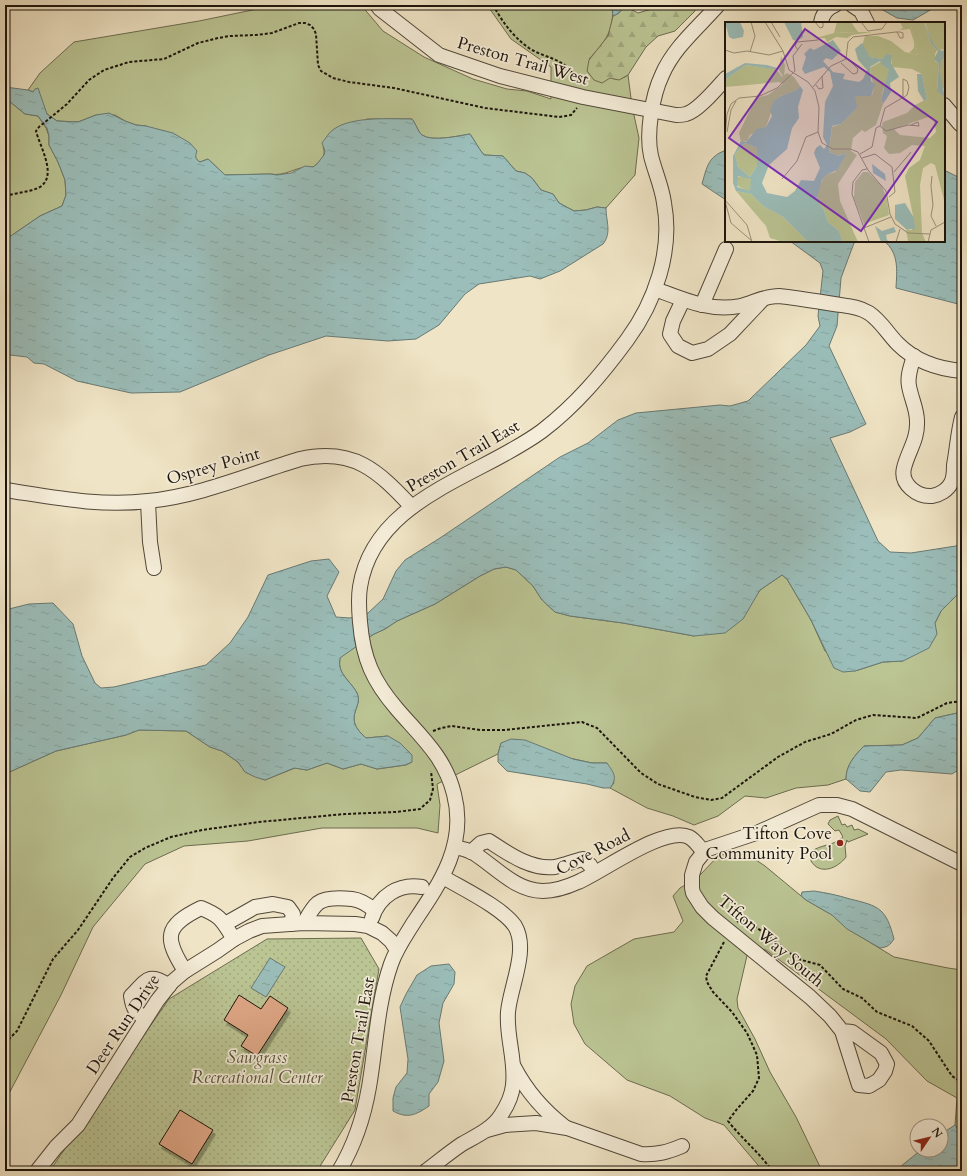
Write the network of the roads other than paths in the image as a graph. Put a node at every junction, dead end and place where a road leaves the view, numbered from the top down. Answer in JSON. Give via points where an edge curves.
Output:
{"nodes":[{"id":1,"x":377,"y":5,"type":"edge"},
{"id":2,"x":718,"y":5,"type":"edge"},
{"id":3,"x":835,"y":5,"type":"edge"},
{"id":4,"x":852,"y":5,"type":"edge"},
{"id":5,"x":821,"y":22,"type":"edge"},
{"id":6,"x":867,"y":22,"type":"edge"},
{"id":7,"x":725,"y":79,"type":"edge"},
{"id":8,"x":945,"y":106,"type":"edge"},
{"id":9,"x":653,"y":111,"type":"junction"},
{"id":10,"x":960,"y":124,"type":"dead end"},
{"id":11,"x":726,"y":249,"type":"dead end"},
{"id":12,"x":655,"y":288,"type":"junction"},
{"id":13,"x":764,"y":298,"type":"junction"},
{"id":14,"x":683,"y":300,"type":"junction"},
{"id":15,"x":702,"y":305,"type":"junction"},
{"id":16,"x":914,"y":356,"type":"junction"},
{"id":17,"x":962,"y":371,"type":"edge"},
{"id":18,"x":962,"y":417,"type":"edge"},
{"id":19,"x":5,"y":490,"type":"edge"},
{"id":20,"x":148,"y":502,"type":"junction"},
{"id":21,"x":412,"y":507,"type":"junction"},
{"id":22,"x":154,"y":568,"type":"dead end"},
{"id":23,"x":455,"y":847,"type":"junction"},
{"id":24,"x":471,"y":852,"type":"junction"},
{"id":25,"x":704,"y":852,"type":"junction"},
{"id":26,"x":962,"y":864,"type":"edge"},
{"id":27,"x":594,"y":873,"type":"junction"},
{"id":28,"x":443,"y":877,"type":"junction"},
{"id":29,"x":422,"y":887,"type":"dead end"},
{"id":30,"x":374,"y":910,"type":"junction"},
{"id":31,"x":225,"y":924,"type":"junction"},
{"id":32,"x":298,"y":924,"type":"junction"},
{"id":33,"x":368,"y":926,"type":"junction"},
{"id":34,"x":234,"y":939,"type":"junction"},
{"id":35,"x":397,"y":950,"type":"junction"},
{"id":36,"x":185,"y":971,"type":"junction"},
{"id":37,"x":169,"y":986,"type":"junction"},
{"id":38,"x":145,"y":1019,"type":"junction"},
{"id":39,"x":842,"y":1030,"type":"dead end"},
{"id":40,"x":513,"y":1066,"type":"junction"},
{"id":41,"x":567,"y":1128,"type":"junction"},
{"id":42,"x":485,"y":1131,"type":"junction"},
{"id":43,"x":682,"y":1146,"type":"dead end"},
{"id":44,"x":37,"y":1171,"type":"edge"},
{"id":45,"x":339,"y":1171,"type":"edge"},
{"id":46,"x":426,"y":1171,"type":"edge"}],
"edges":[{"from":1,"to":9,"type":"street","name":"Preston Trail West","via":[[439,55],[500,76],[583,98]]},
{"from":2,"to":9,"type":"street","name":"Preston Trail East","via":[[680,45],[669,61],[660,78]]},
{"from":3,"to":5,"type":"street","via":[[826,11]]},
{"from":4,"to":6,"type":"street","via":[[861,11]]},
{"from":7,"to":9,"type":"street","name":"Preston Trail West","via":[[692,112],[676,115]]},
{"from":8,"to":10,"type":"street"},
{"from":9,"to":12,"type":"street","name":"Preston Trail East","via":[[650,148],[664,202],[667,236]]},
{"from":11,"to":15,"type":"street"},
{"from":12,"to":14,"type":"street"},
{"from":12,"to":21,"type":"street","name":"Preston Trail East","via":[[631,335],[585,393],[564,413],[518,447],[432,493]]},
{"from":13,"to":14,"type":"street","via":[[730,334],[708,349],[692,353],[678,346],[670,334]]},
{"from":13,"to":15,"type":"street","via":[[722,308]]},
{"from":13,"to":16,"type":"street","via":[[779,296],[857,307],[875,318],[898,344]]},
{"from":14,"to":15,"type":"street"},
{"from":16,"to":17,"type":"street","via":[[942,368]]},
{"from":16,"to":18,"type":"street","via":[[908,376],[916,409],[916,435],[903,469],[904,477],[912,490],[927,496],[935,495],[943,492],[952,481]]},
{"from":19,"to":20,"type":"street","name":"Osprey Point","via":[[99,502]]},
{"from":20,"to":21,"type":"street","name":"Osprey Point","via":[[209,488],[300,459],[328,455],[356,461],[372,470],[388,482]]},
{"from":20,"to":22,"type":"street"},
{"from":21,"to":23,"type":"street","name":"Preston Trail East","via":[[383,534],[363,573],[359,590],[363,648],[369,669],[387,697],[434,751],[450,778],[455,796]]},
{"from":23,"to":24,"type":"street","name":"Cove Road"},
{"from":23,"to":28,"type":"street","name":"Preston Trail East"},
{"from":24,"to":27,"type":"street","name":"Cove Road","via":[[514,883],[535,891],[564,888]]},
{"from":24,"to":27,"type":"street","via":[[489,841],[516,858],[536,866],[555,867],[583,859]]},
{"from":25,"to":26,"type":"street","via":[[759,832],[812,808],[829,804],[852,809]]},
{"from":25,"to":27,"type":"street","name":"Cove Road","via":[[690,837],[673,835]]},
{"from":25,"to":39,"type":"street","name":"Tifton Way South","via":[[696,862],[692,875],[693,893],[702,907],[810,997]]},
{"from":28,"to":35,"type":"street","name":"Preston Trail East"},
{"from":28,"to":40,"type":"street","via":[[499,910],[509,918],[515,928],[520,943],[508,1013]]},
{"from":29,"to":30,"type":"street","via":[[404,887],[392,891]]},
{"from":30,"to":32,"type":"street","via":[[352,899],[331,899],[320,902]]},
{"from":30,"to":33,"type":"street"},
{"from":31,"to":32,"type":"street","via":[[255,907],[273,904],[288,907]]},
{"from":31,"to":34,"type":"street"},
{"from":31,"to":36,"type":"street","via":[[215,914],[201,908],[187,915],[173,927],[170,940],[175,955]]},
{"from":32,"to":33,"type":"street","name":"Deer Run Drive"},
{"from":32,"to":34,"type":"street","name":"Deer Run Drive","via":[[262,926]]},
{"from":33,"to":35,"type":"street","name":"Deer Run Drive","via":[[382,933]]},
{"from":34,"to":36,"type":"street","name":"Deer Run Drive"},
{"from":35,"to":45,"type":"street","name":"Preston Trail East","via":[[388,972],[379,1008],[364,1110],[354,1140]]},
{"from":36,"to":37,"type":"street","name":"Deer Run Drive"},
{"from":37,"to":38,"type":"street","name":"Deer Run Drive"},
{"from":37,"to":38,"type":"street","via":[[159,979],[152,978],[131,996],[133,1007]]},
{"from":38,"to":44,"type":"street","name":"Deer Run Drive","via":[[78,1124]]},
{"from":40,"to":41,"type":"street","via":[[533,1096],[549,1114]]},
{"from":40,"to":42,"type":"street","via":[[512,1095],[500,1117]]},
{"from":41,"to":42,"type":"street","via":[[526,1123],[505,1125]]},
{"from":41,"to":43,"type":"street","via":[[641,1154],[666,1152]]},
{"from":42,"to":46,"type":"street"}]}
